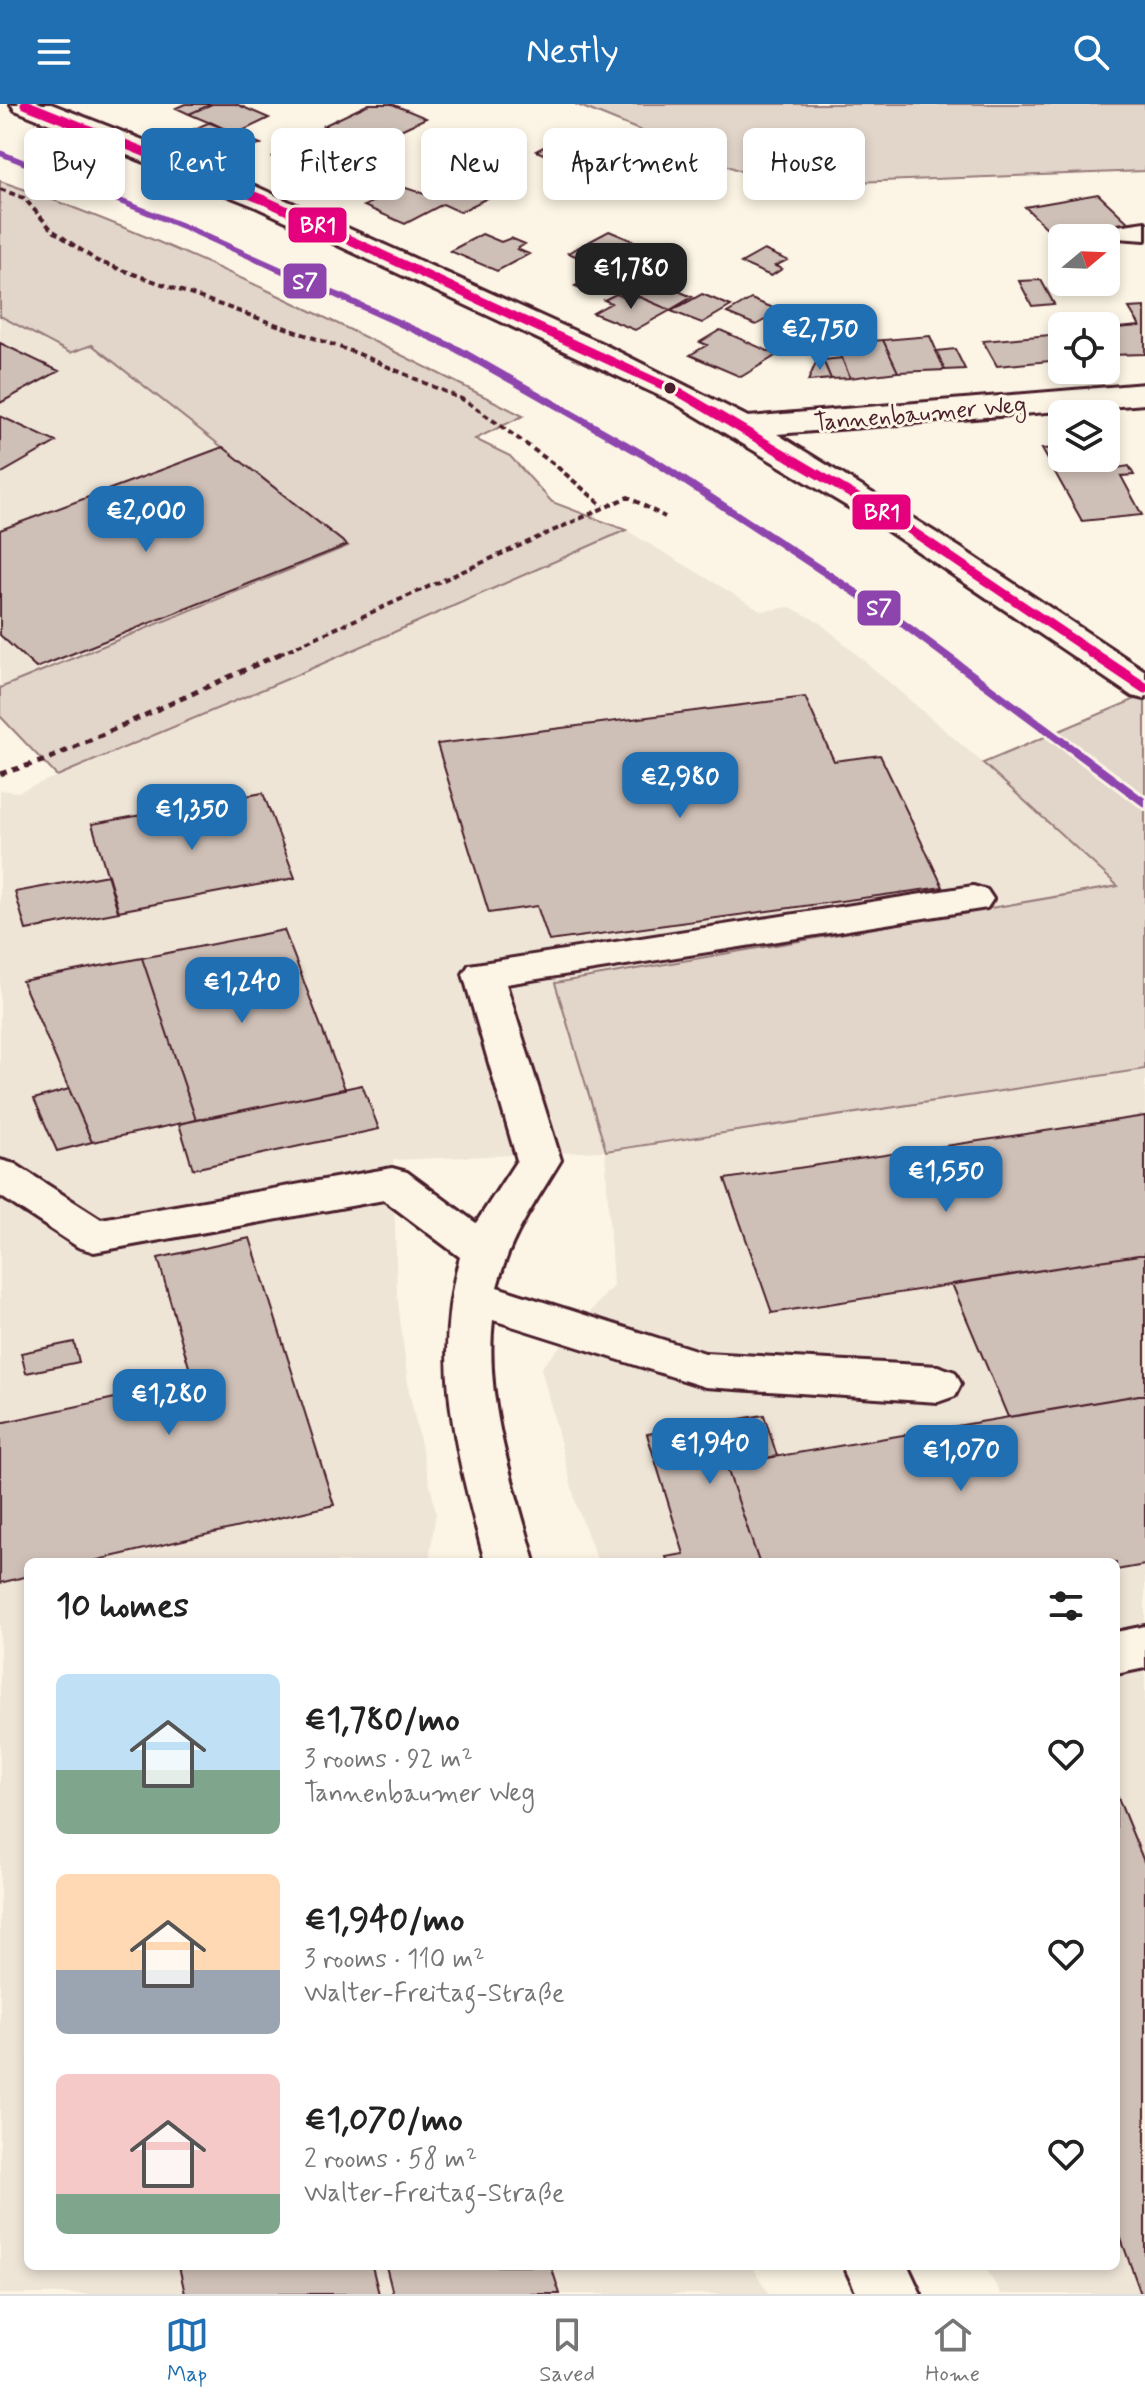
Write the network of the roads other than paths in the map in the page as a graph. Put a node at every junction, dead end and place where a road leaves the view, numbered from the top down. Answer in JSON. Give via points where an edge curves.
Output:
{"nodes":[{"id":1,"x":25,"y":104,"type":"edge"},
{"id":2,"x":1145,"y":394,"type":"edge"},
{"id":3,"x":743,"y":427,"type":"junction"},
{"id":4,"x":1145,"y":688,"type":"edge"},
{"id":5,"x":973,"y":899,"type":"dead end"},
{"id":6,"x":0,"y":1175,"type":"edge"},
{"id":7,"x":484,"y":1252,"type":"junction"},
{"id":8,"x":471,"y":1296,"type":"junction"},
{"id":9,"x":938,"y":1384,"type":"dead end"},
{"id":10,"x":509,"y":1558,"type":"edge"},
{"id":11,"x":1145,"y":1647,"type":"edge"},
{"id":12,"x":1120,"y":1652,"type":"edge"},
{"id":13,"x":876,"y":2270,"type":"edge"},
{"id":14,"x":891,"y":2294,"type":"edge"}],
"edges":[{"from":1,"to":3,"type":"street","name":"Tannenbaumer Weg","via":[[340,232]]},
{"from":2,"to":3,"type":"street","name":"Tannenbaumer Weg"},
{"from":3,"to":4,"type":"street","name":"Tannenbaumer Weg","via":[[992,582]]},
{"from":5,"to":7,"type":"street","via":[[483,974],[539,1160]]},
{"from":6,"to":7,"type":"street","via":[[94,1236],[392,1183]]},
{"from":7,"to":8,"type":"street"},
{"from":8,"to":9,"type":"street","via":[[705,1370]]},
{"from":8,"to":10,"type":"street","via":[[469,1359],[480,1450]]},
{"from":11,"to":12,"type":"street"},
{"from":13,"to":14,"type":"street"}]}
